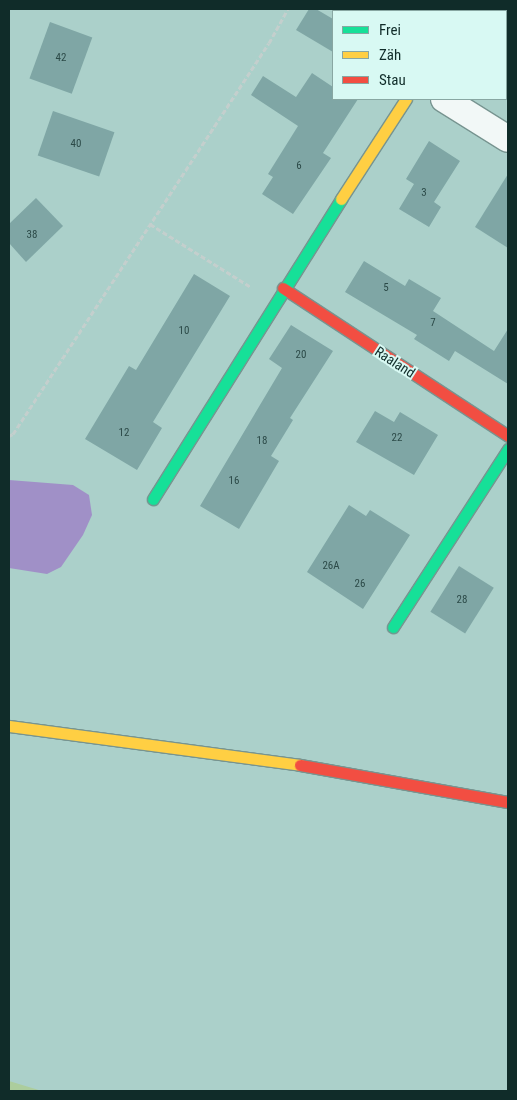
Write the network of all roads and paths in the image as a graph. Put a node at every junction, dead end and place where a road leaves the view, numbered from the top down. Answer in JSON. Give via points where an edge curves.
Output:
{"nodes":[{"id":1,"x":288,"y":9,"type":"edge"},
{"id":2,"x":405,"y":100,"type":"edge"},
{"id":3,"x":446,"y":100,"type":"edge"},
{"id":4,"x":508,"y":139,"type":"edge"},
{"id":5,"x":150,"y":224,"type":"junction"},
{"id":6,"x":283,"y":288,"type":"junction"},
{"id":7,"x":274,"y":302,"type":"junction"},
{"id":8,"x":9,"y":436,"type":"edge"},
{"id":9,"x":508,"y":436,"type":"edge"},
{"id":10,"x":508,"y":449,"type":"edge"},
{"id":11,"x":153,"y":499,"type":"dead end"},
{"id":12,"x":393,"y":627,"type":"dead end"},
{"id":13,"x":9,"y":726,"type":"edge"},
{"id":14,"x":508,"y":802,"type":"edge"}],
"edges":[{"from":1,"to":5,"type":"path"},
{"from":2,"to":6,"type":"street"},
{"from":3,"to":4,"type":"street"},
{"from":5,"to":7,"type":"path"},
{"from":5,"to":8,"type":"path"},
{"from":6,"to":7,"type":"street"},
{"from":6,"to":9,"type":"street","name":"Raaland"},
{"from":7,"to":11,"type":"street"},
{"from":10,"to":12,"type":"street"},
{"from":13,"to":14,"type":"street","via":[[276,761]]}]}
